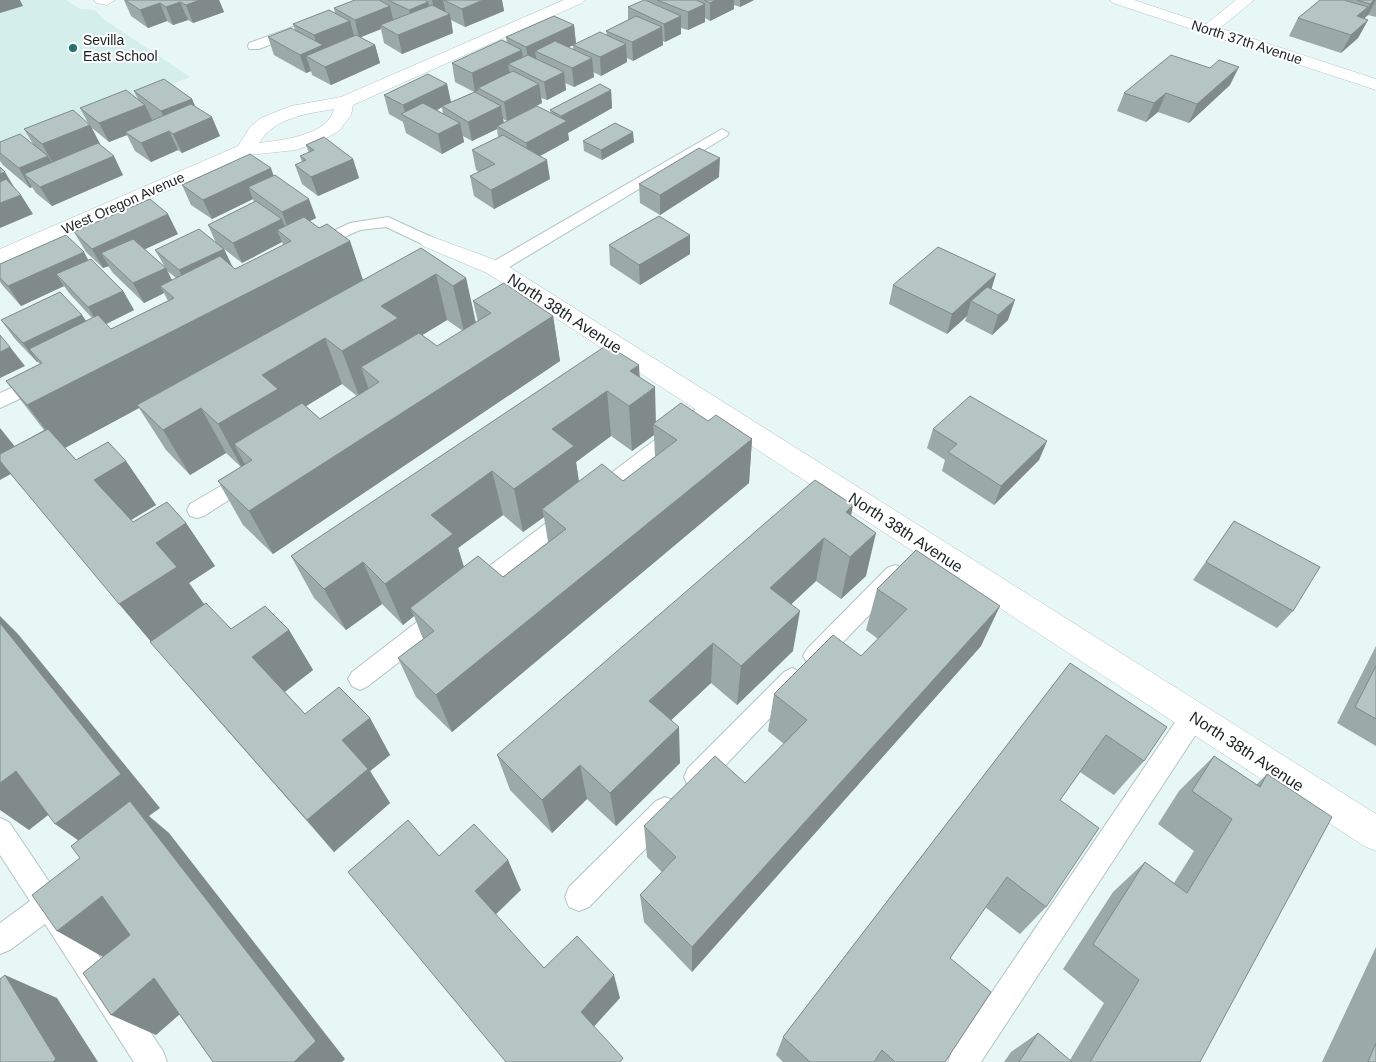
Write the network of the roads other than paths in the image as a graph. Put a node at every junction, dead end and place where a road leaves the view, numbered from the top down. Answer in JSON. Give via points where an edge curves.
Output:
{"nodes":[{"id":1,"x":577,"y":0,"type":"edge"},
{"id":2,"x":1118,"y":0,"type":"edge"},
{"id":3,"x":1246,"y":0,"type":"edge"},
{"id":4,"x":309,"y":25,"type":"edge"},
{"id":5,"x":1208,"y":30,"type":"junction"},
{"id":6,"x":254,"y":46,"type":"dead end"},
{"id":7,"x":1374,"y":81,"type":"edge"},
{"id":8,"x":345,"y":102,"type":"junction"},
{"id":9,"x":722,"y":133,"type":"dead end"},
{"id":10,"x":245,"y":150,"type":"junction"},
{"id":11,"x":430,"y":242,"type":"joint"},
{"id":12,"x":303,"y":252,"type":"edge"},
{"id":13,"x":0,"y":256,"type":"edge"},
{"id":14,"x":495,"y":268,"type":"junction"},
{"id":15,"x":53,"y":375,"type":"edge"},
{"id":16,"x":0,"y":401,"type":"edge"},
{"id":17,"x":712,"y":407,"type":"junction"},
{"id":18,"x":264,"y":468,"type":"edge"},
{"id":19,"x":197,"y":510,"type":"dead end"},
{"id":20,"x":924,"y":544,"type":"junction"},
{"id":21,"x":360,"y":679,"type":"dead end"},
{"id":22,"x":1193,"y":717,"type":"junction"},
{"id":23,"x":0,"y":831,"type":"edge"},
{"id":24,"x":1376,"y":834,"type":"edge"},
{"id":25,"x":580,"y":897,"type":"dead end"},
{"id":26,"x":48,"y":904,"type":"junction"},
{"id":27,"x":0,"y":940,"type":"edge"},
{"id":28,"x":152,"y":1062,"type":"edge"},
{"id":29,"x":963,"y":1062,"type":"edge"}],
"edges":[{"from":1,"to":8,"type":"street"},
{"from":2,"to":5,"type":"street","name":"North 37th Avenue"},
{"from":3,"to":5,"type":"street"},
{"from":4,"to":6,"type":"lane"},
{"from":5,"to":7,"type":"street","name":"North 37th Avenue"},
{"from":8,"to":10,"type":"street","via":[[297,110],[268,122],[256,131]]},
{"from":8,"to":10,"type":"street","name":"West Oregon Avenue","via":[[342,115],[314,137],[296,144]]},
{"from":9,"to":14,"type":"lane"},
{"from":10,"to":13,"type":"street","name":"West Oregon Avenue"},
{"from":11,"to":12,"type":"lane","via":[[388,222],[356,226]]},
{"from":11,"to":14,"type":"street","name":"North 38th Avenue"},
{"from":14,"to":17,"type":"street","name":"North 38th Avenue","via":[[532,302]]},
{"from":15,"to":16,"type":"lane"},
{"from":17,"to":20,"type":"street","name":"North 38th Avenue"},
{"from":17,"to":21,"type":"lane"},
{"from":18,"to":19,"type":"lane"},
{"from":20,"to":22,"type":"street","name":"North 38th Avenue"},
{"from":20,"to":25,"type":"lane"},
{"from":22,"to":24,"type":"street","name":"North 38th Avenue"},
{"from":22,"to":29,"type":"lane"},
{"from":23,"to":26,"type":"lane"},
{"from":26,"to":27,"type":"lane"},
{"from":26,"to":28,"type":"lane"}]}
